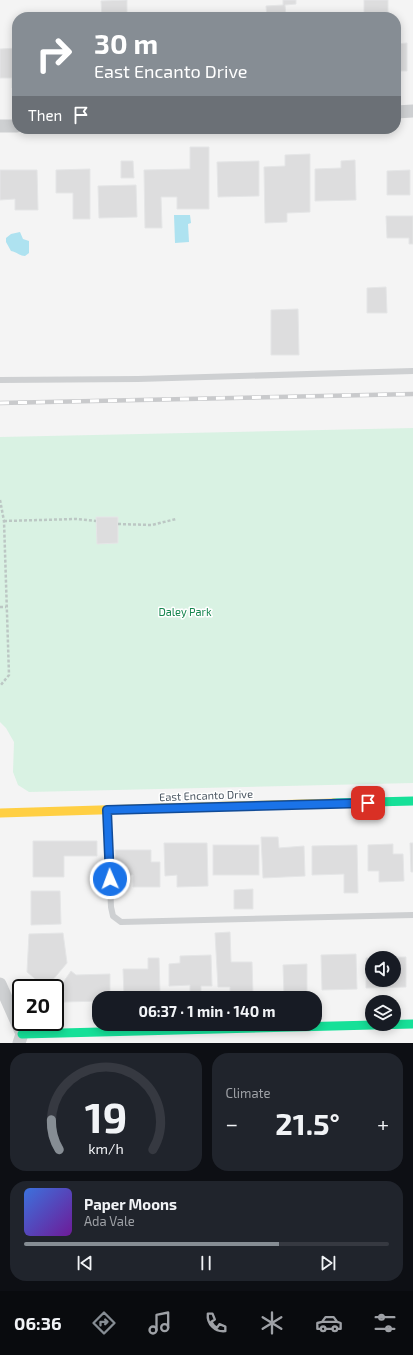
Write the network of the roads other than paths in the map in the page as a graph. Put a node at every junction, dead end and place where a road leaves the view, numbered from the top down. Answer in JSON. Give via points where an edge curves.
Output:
{"nodes":[{"id":1,"x":413,"y":111,"type":"edge"},
{"id":2,"x":401,"y":112,"type":"edge"},
{"id":3,"x":0,"y":126,"type":"edge"},
{"id":4,"x":12,"y":126,"type":"edge"},
{"id":5,"x":413,"y":371,"type":"edge"},
{"id":6,"x":0,"y":380,"type":"edge"},
{"id":7,"x":413,"y":802,"type":"edge"},
{"id":8,"x":107,"y":810,"type":"junction"},
{"id":9,"x":0,"y":812,"type":"edge"},
{"id":10,"x":413,"y":915,"type":"edge"},
{"id":11,"x":0,"y":984,"type":"edge"},
{"id":12,"x":413,"y":1024,"type":"edge"},
{"id":13,"x":20,"y":1038,"type":"edge"}],
"edges":[{"from":1,"to":2,"type":"street"},
{"from":3,"to":4,"type":"street"},
{"from":5,"to":6,"type":"lane","via":[[138,379]]},
{"from":7,"to":8,"type":"street","name":"East Encanto Drive"},
{"from":8,"to":9,"type":"street","name":"East Encanto Drive"},
{"from":8,"to":10,"type":"lane","via":[[111,907],[113,916],[121,922]]},
{"from":11,"to":13,"type":"street"},
{"from":12,"to":13,"type":"street"}]}
